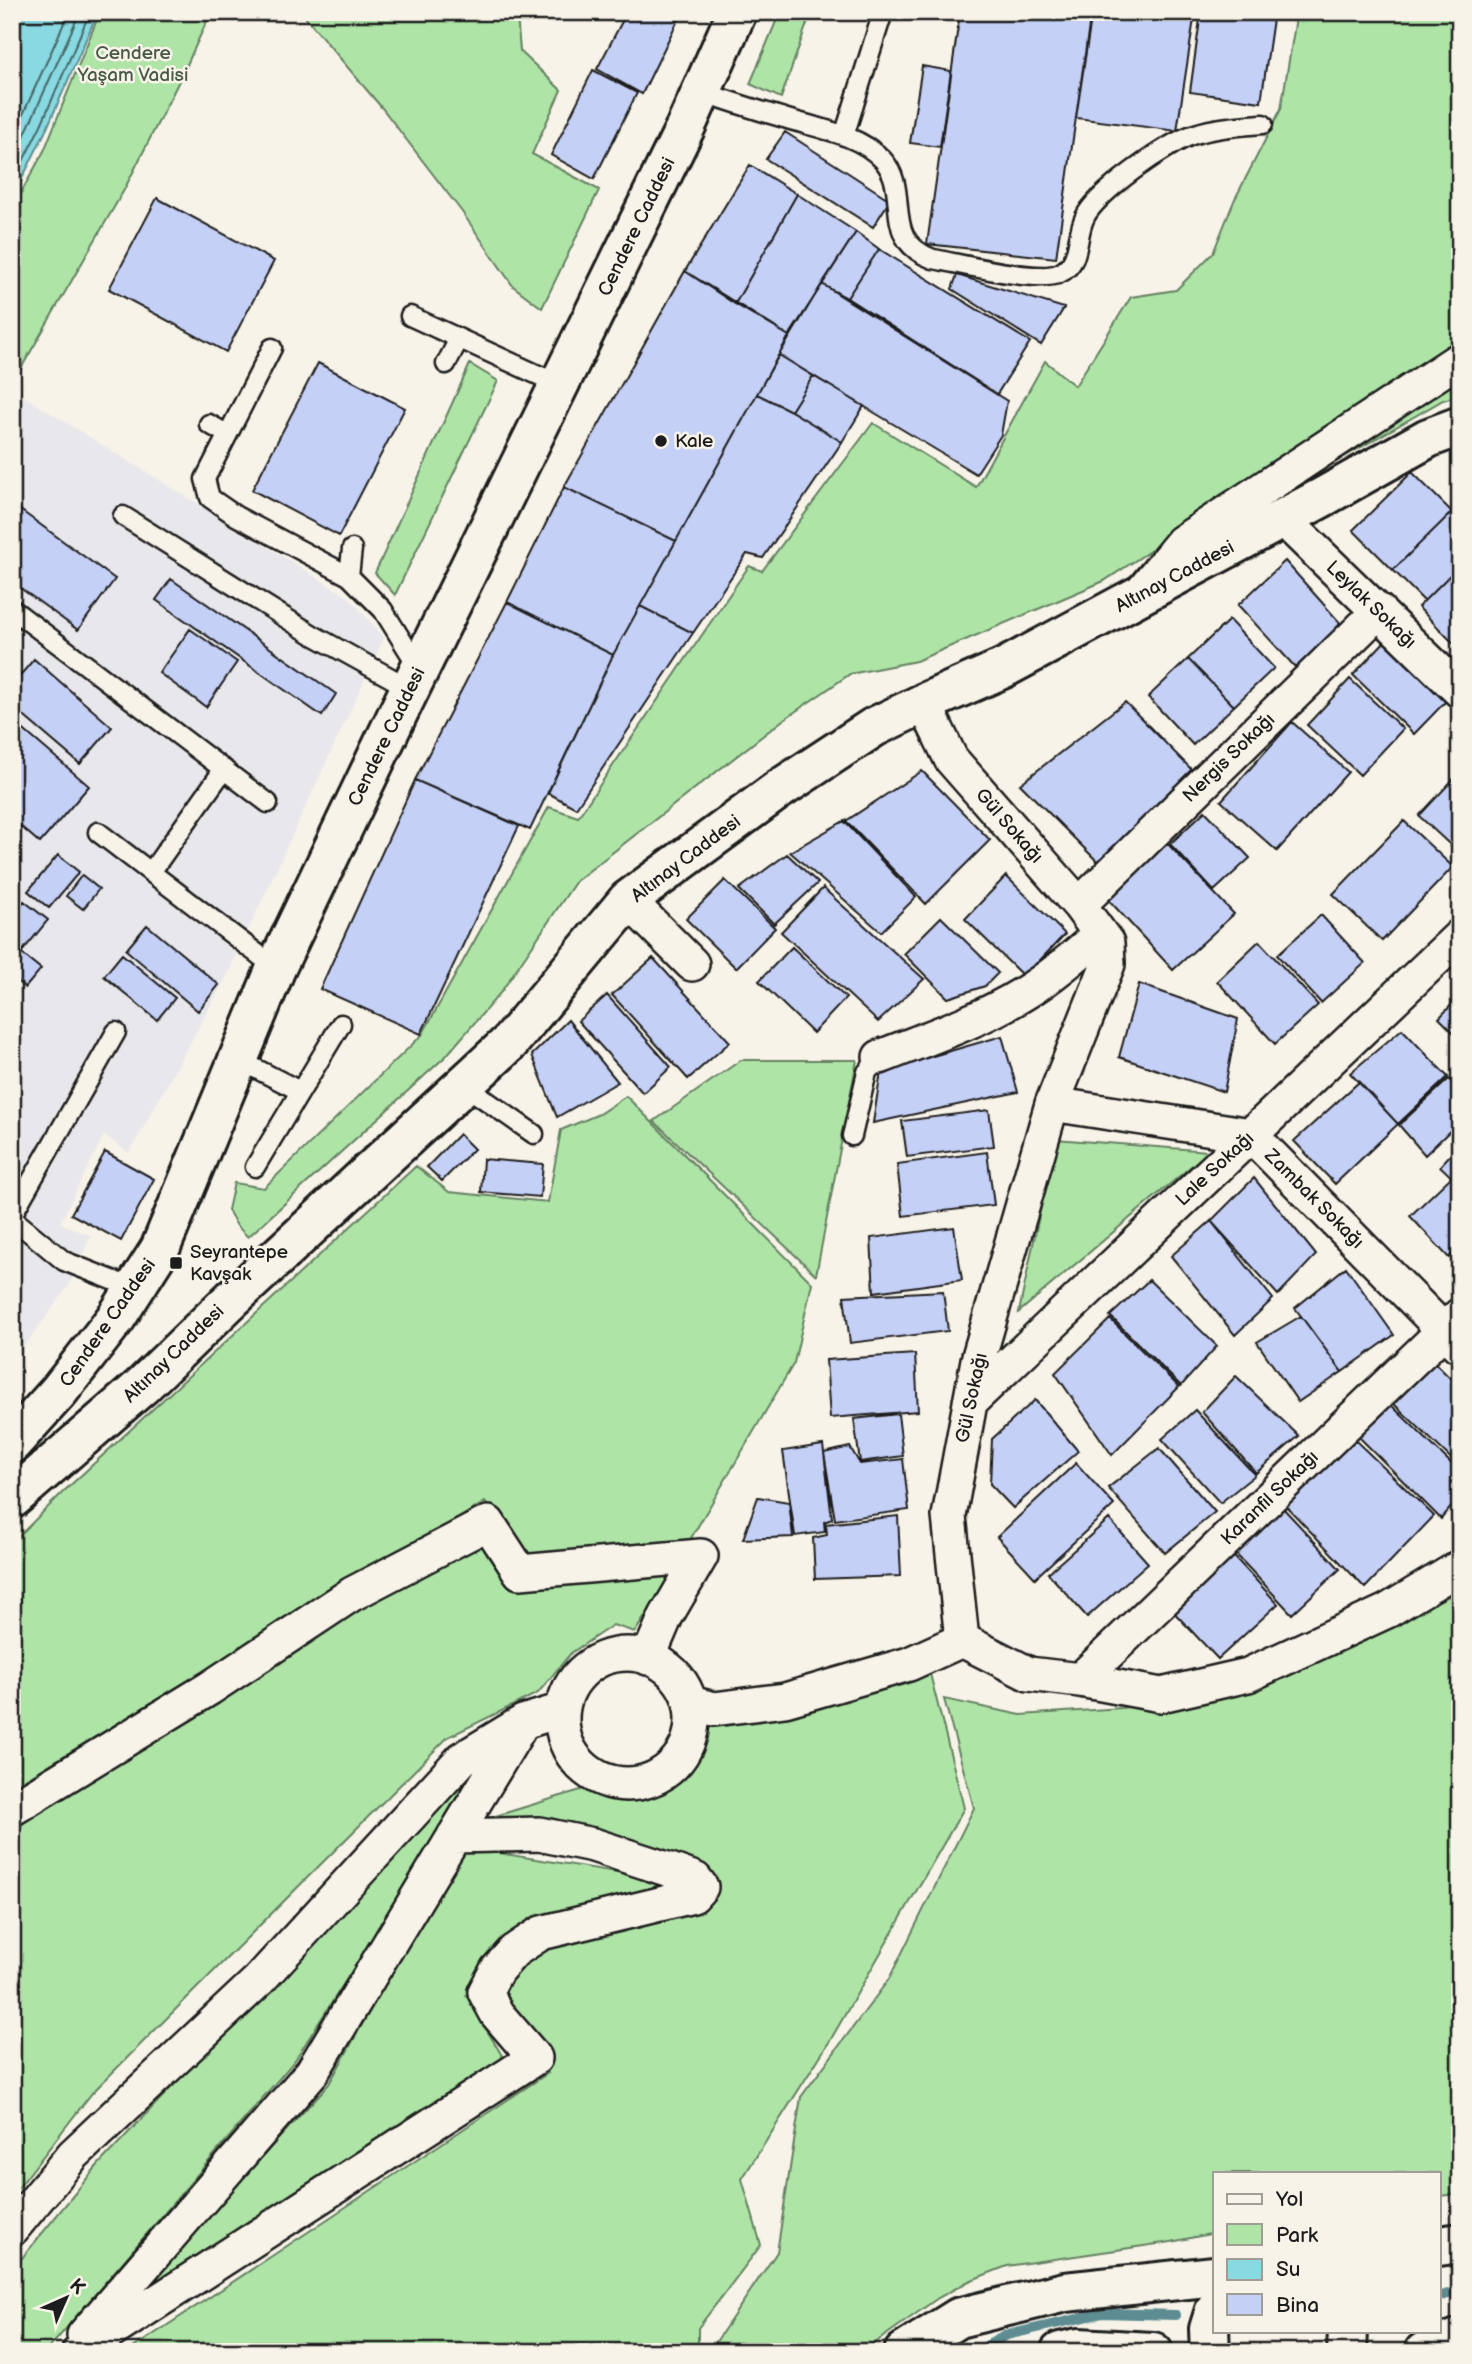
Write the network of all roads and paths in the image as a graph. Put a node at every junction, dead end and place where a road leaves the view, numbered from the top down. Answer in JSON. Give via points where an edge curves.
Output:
{"nodes":[{"id":1,"x":737,"y":12,"type":"edge"},
{"id":2,"x":883,"y":12,"type":"edge"},
{"id":3,"x":702,"y":92,"type":"junction"},
{"id":4,"x":1263,"y":124,"type":"dead end"},
{"id":5,"x":844,"y":136,"type":"junction"},
{"id":6,"x":410,"y":316,"type":"dead end"},
{"id":7,"x":460,"y":339,"type":"junction"},
{"id":8,"x":272,"y":348,"type":"dead end"},
{"id":9,"x":1455,"y":362,"type":"dead end"},
{"id":10,"x":446,"y":364,"type":"dead end"},
{"id":11,"x":559,"y":385,"type":"junction"},
{"id":12,"x":209,"y":424,"type":"dead end"},
{"id":13,"x":1460,"y":426,"type":"edge"},
{"id":14,"x":227,"y":434,"type":"junction"},
{"id":15,"x":123,"y":516,"type":"dead end"},
{"id":16,"x":1283,"y":519,"type":"junction"},
{"id":17,"x":352,"y":549,"type":"dead end"},
{"id":18,"x":349,"y":576,"type":"junction"},
{"id":19,"x":1138,"y":597,"type":"junction"},
{"id":20,"x":12,"y":609,"type":"edge"},
{"id":21,"x":1379,"y":611,"type":"junction"},
{"id":22,"x":415,"y":679,"type":"junction"},
{"id":23,"x":1460,"y":691,"type":"edge"},
{"id":24,"x":924,"y":703,"type":"junction"},
{"id":25,"x":224,"y":769,"type":"junction"},
{"id":26,"x":268,"y":803,"type":"dead end"},
{"id":27,"x":98,"y":832,"type":"dead end"},
{"id":28,"x":151,"y":872,"type":"junction"},
{"id":29,"x":628,"y":900,"type":"junction"},
{"id":30,"x":1079,"y":905,"type":"junction"},
{"id":31,"x":1100,"y":934,"type":"junction"},
{"id":32,"x":1460,"y":936,"type":"edge"},
{"id":33,"x":692,"y":964,"type":"dead end"},
{"id":34,"x":276,"y":968,"type":"junction"},
{"id":35,"x":341,"y":1024,"type":"dead end"},
{"id":36,"x":116,"y":1032,"type":"dead end"},
{"id":37,"x":880,"y":1057,"type":"joint"},
{"id":38,"x":239,"y":1060,"type":"junction"},
{"id":39,"x":464,"y":1085,"type":"junction"},
{"id":40,"x":300,"y":1091,"type":"junction"},
{"id":41,"x":1052,"y":1104,"type":"junction"},
{"id":42,"x":534,"y":1133,"type":"dead end"},
{"id":43,"x":1251,"y":1135,"type":"junction"},
{"id":44,"x":852,"y":1136,"type":"dead end"},
{"id":45,"x":255,"y":1167,"type":"dead end"},
{"id":46,"x":12,"y":1216,"type":"edge"},
{"id":47,"x":125,"y":1304,"type":"junction"},
{"id":48,"x":1455,"y":1331,"type":"edge"},
{"id":49,"x":12,"y":1402,"type":"edge"},
{"id":50,"x":970,"y":1402,"type":"junction"},
{"id":51,"x":12,"y":1443,"type":"edge"},
{"id":52,"x":12,"y":1499,"type":"edge"},
{"id":53,"x":1460,"y":1567,"type":"edge"},
{"id":54,"x":962,"y":1640,"type":"junction"},
{"id":55,"x":648,"y":1658,"type":"junction"},
{"id":56,"x":1080,"y":1680,"type":"junction"},
{"id":57,"x":690,"y":1703,"type":"junction"},
{"id":58,"x":562,"y":1710,"type":"junction"},
{"id":59,"x":523,"y":1722,"type":"junction"},
{"id":60,"x":12,"y":1809,"type":"edge"},
{"id":61,"x":454,"y":1836,"type":"junction"},
{"id":62,"x":12,"y":2229,"type":"edge"},
{"id":63,"x":1460,"y":2244,"type":"edge"},
{"id":64,"x":1440,"y":2246,"type":"edge"},
{"id":65,"x":1213,"y":2276,"type":"edge"},
{"id":66,"x":1213,"y":2316,"type":"edge"},
{"id":67,"x":1348,"y":2332,"type":"edge"},
{"id":68,"x":1460,"y":2338,"type":"edge"},
{"id":69,"x":69,"y":2352,"type":"edge"},
{"id":70,"x":79,"y":2352,"type":"edge"},
{"id":71,"x":904,"y":2352,"type":"edge"},
{"id":72,"x":1060,"y":2352,"type":"edge"},
{"id":73,"x":1153,"y":2352,"type":"edge"},
{"id":74,"x":1210,"y":2352,"type":"edge"},
{"id":75,"x":1347,"y":2352,"type":"edge"},
{"id":76,"x":1424,"y":2352,"type":"edge"}],
"edges":[{"from":1,"to":3,"type":"main road","name":"Cendere Caddesi"},
{"from":2,"to":5,"type":"lane"},
{"from":3,"to":5,"type":"lane"},
{"from":3,"to":11,"type":"main road","name":"Cendere Caddesi"},
{"from":4,"to":5,"type":"lane","via":[[1193,134],[1156,155],[1101,196],[1084,217],[1073,263],[1058,275],[1034,277],[919,253],[906,241],[893,178],[884,161]]},
{"from":6,"to":7,"type":"lane"},
{"from":7,"to":10,"type":"lane"},
{"from":7,"to":11,"type":"lane"},
{"from":8,"to":14,"type":"lane"},
{"from":9,"to":19,"type":"street","via":[[1182,542]]},
{"from":11,"to":22,"type":"main road","name":"Cendere Caddesi"},
{"from":12,"to":14,"type":"lane"},
{"from":13,"to":16,"type":"main road","name":"Altınay Caddesi","via":[[1428,438]]},
{"from":14,"to":18,"type":"lane","via":[[205,479],[210,498]]},
{"from":15,"to":22,"type":"lane","via":[[313,635]]},
{"from":16,"to":19,"type":"main road","name":"Altınay Caddesi"},
{"from":16,"to":21,"type":"street","name":"Leylak Sokağı"},
{"from":17,"to":18,"type":"lane"},
{"from":18,"to":22,"type":"lane","via":[[383,610]]},
{"from":19,"to":24,"type":"main road","name":"Altınay Caddesi","via":[[1004,668]]},
{"from":20,"to":25,"type":"lane"},
{"from":21,"to":23,"type":"street","name":"Leylak Sokağı"},
{"from":21,"to":30,"type":"street","name":"Nergis Sokağı"},
{"from":22,"to":34,"type":"main road","name":"Cendere Caddesi"},
{"from":24,"to":29,"type":"main road","name":"Altınay Caddesi","via":[[874,727],[778,790]]},
{"from":24,"to":30,"type":"street","name":"Gül Sokağı","via":[[951,759]]},
{"from":25,"to":26,"type":"lane"},
{"from":25,"to":28,"type":"lane"},
{"from":27,"to":28,"type":"lane"},
{"from":28,"to":34,"type":"lane"},
{"from":29,"to":33,"type":"street"},
{"from":29,"to":39,"type":"main road","name":"Altınay Caddesi","via":[[509,1043]]},
{"from":30,"to":31,"type":"street","name":"Gül Sokağı"},
{"from":31,"to":37,"type":"street","via":[[1022,995]]},
{"from":31,"to":41,"type":"street","name":"Gül Sokağı","via":[[1107,943],[1108,964]]},
{"from":32,"to":43,"type":"street","name":"Lale Sokağı"},
{"from":34,"to":38,"type":"main road","name":"Cendere Caddesi"},
{"from":35,"to":40,"type":"lane"},
{"from":36,"to":46,"type":"lane"},
{"from":37,"to":44,"type":"lane","via":[[867,1072]]},
{"from":38,"to":40,"type":"lane"},
{"from":38,"to":47,"type":"main road","name":"Cendere Caddesi","via":[[160,1249]]},
{"from":39,"to":42,"type":"lane"},
{"from":39,"to":52,"type":"main road","name":"Altınay Caddesi","via":[[141,1387]]},
{"from":40,"to":45,"type":"lane"},
{"from":41,"to":43,"type":"street","name":"Zambak Sokağı"},
{"from":41,"to":50,"type":"street","name":"Gül Sokağı"},
{"from":43,"to":48,"type":"street","name":"Zambak Sokağı"},
{"from":43,"to":50,"type":"street","name":"Lale Sokağı"},
{"from":46,"to":47,"type":"lane","via":[[64,1261]]},
{"from":47,"to":49,"type":"main road"},
{"from":47,"to":51,"type":"main road","name":"Cendere Caddesi","via":[[59,1391]]},
{"from":48,"to":56,"type":"street","name":"Karanfil Sokağı"},
{"from":50,"to":54,"type":"street","name":"Gül Sokağı","via":[[948,1516]]},
{"from":53,"to":56,"type":"street","via":[[1387,1611],[1248,1675],[1161,1695]]},
{"from":54,"to":56,"type":"street","via":[[1029,1674]]},
{"from":54,"to":57,"type":"street","via":[[909,1664],[785,1700],[714,1709]]},
{"from":55,"to":57,"type":"street","via":[[667,1668],[682,1684]]},
{"from":55,"to":58,"type":"street","via":[[610,1656],[592,1664],[577,1676]]},
{"from":55,"to":60,"type":"street","via":[[701,1556],[520,1572],[488,1523],[352,1594]]},
{"from":57,"to":58,"type":"street","via":[[692,1724],[687,1744],[660,1776],[641,1784],[620,1785],[582,1768],[562,1731]]},
{"from":58,"to":59,"type":"street"},
{"from":59,"to":61,"type":"street"},
{"from":59,"to":62,"type":"street","via":[[462,1759],[259,1980],[73,2155]]},
{"from":61,"to":69,"type":"street","via":[[312,2072]]},
{"from":61,"to":70,"type":"street","via":[[539,1834],[593,1845],[695,1879],[701,1886],[693,1896],[541,1933],[514,1951],[485,1992],[497,2014],[536,2058]]},
{"from":63,"to":64,"type":"main road"},
{"from":65,"to":71,"type":"main road","via":[[1065,2292],[958,2318]]},
{"from":66,"to":74,"type":"main road"},
{"from":67,"to":75,"type":"main road"},
{"from":68,"to":76,"type":"main road"},
{"from":72,"to":73,"type":"main road","via":[[1078,2348]]}]}
